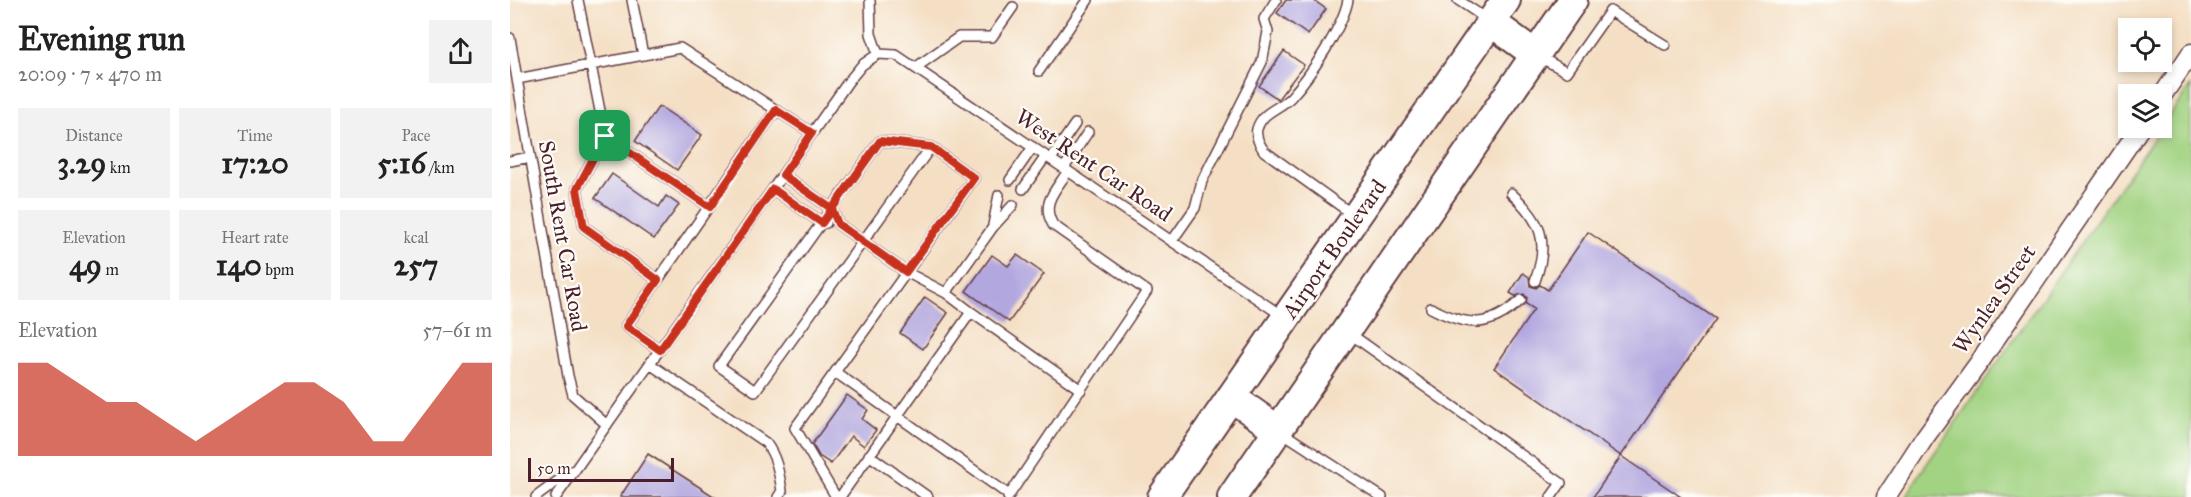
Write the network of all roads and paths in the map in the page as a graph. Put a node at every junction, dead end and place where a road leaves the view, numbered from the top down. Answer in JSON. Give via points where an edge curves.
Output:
{"nodes":[{"id":1,"x":578,"y":0,"type":"edge"},
{"id":2,"x":632,"y":0,"type":"edge"},
{"id":3,"x":870,"y":0,"type":"edge"},
{"id":4,"x":1088,"y":0,"type":"edge"},
{"id":5,"x":1276,"y":0,"type":"edge"},
{"id":6,"x":1348,"y":0,"type":"edge"},
{"id":7,"x":1458,"y":0,"type":"edge"},
{"id":8,"x":1573,"y":0,"type":"edge"},
{"id":9,"x":1013,"y":7,"type":"dead end"},
{"id":10,"x":1498,"y":11,"type":"edge"},
{"id":11,"x":510,"y":38,"type":"edge"},
{"id":12,"x":1665,"y":45,"type":"dead end"},
{"id":13,"x":2191,"y":53,"type":"edge"},
{"id":14,"x":878,"y":54,"type":"junction"},
{"id":15,"x":643,"y":55,"type":"junction"},
{"id":16,"x":1536,"y":55,"type":"junction"},
{"id":17,"x":591,"y":65,"type":"junction"},
{"id":18,"x":915,"y":68,"type":"junction"},
{"id":19,"x":1039,"y":71,"type":"dead end"},
{"id":20,"x":517,"y":79,"type":"junction"},
{"id":21,"x":2170,"y":84,"type":"edge"},
{"id":22,"x":776,"y":110,"type":"junction"},
{"id":23,"x":1075,"y":124,"type":"dead end"},
{"id":24,"x":1088,"y":132,"type":"dead end"},
{"id":25,"x":812,"y":133,"type":"junction"},
{"id":26,"x":605,"y":136,"type":"junction"},
{"id":27,"x":2133,"y":138,"type":"edge"},
{"id":28,"x":931,"y":147,"type":"junction"},
{"id":29,"x":1033,"y":147,"type":"junction"},
{"id":30,"x":530,"y":157,"type":"junction"},
{"id":31,"x":1049,"y":158,"type":"junction"},
{"id":32,"x":510,"y":160,"type":"edge"},
{"id":33,"x":1066,"y":170,"type":"junction"},
{"id":34,"x":783,"y":175,"type":"junction"},
{"id":35,"x":1010,"y":180,"type":"dead end"},
{"id":36,"x":773,"y":189,"type":"junction"},
{"id":37,"x":1023,"y":189,"type":"dead end"},
{"id":38,"x":1511,"y":193,"type":"dead end"},
{"id":39,"x":999,"y":195,"type":"dead end"},
{"id":40,"x":1013,"y":205,"type":"dead end"},
{"id":41,"x":710,"y":207,"type":"junction"},
{"id":42,"x":832,"y":209,"type":"junction"},
{"id":43,"x":1357,"y":217,"type":"junction"},
{"id":44,"x":822,"y":223,"type":"junction"},
{"id":45,"x":838,"y":224,"type":"junction"},
{"id":46,"x":993,"y":227,"type":"junction"},
{"id":47,"x":863,"y":241,"type":"junction"},
{"id":48,"x":1172,"y":241,"type":"junction"},
{"id":49,"x":906,"y":272,"type":"junction"},
{"id":50,"x":658,"y":280,"type":"junction"},
{"id":51,"x":1534,"y":281,"type":"dead end"},
{"id":52,"x":946,"y":294,"type":"junction"},
{"id":53,"x":1521,"y":300,"type":"dead end"},
{"id":54,"x":1431,"y":308,"type":"dead end"},
{"id":55,"x":971,"y":312,"type":"junction"},
{"id":56,"x":1286,"y":318,"type":"junction"},
{"id":57,"x":1345,"y":330,"type":"junction"},
{"id":58,"x":660,"y":350,"type":"junction"},
{"id":59,"x":650,"y":364,"type":"junction"},
{"id":60,"x":835,"y":372,"type":"junction"},
{"id":61,"x":1081,"y":390,"type":"junction"},
{"id":62,"x":1231,"y":397,"type":"junction"},
{"id":63,"x":897,"y":416,"type":"junction"},
{"id":64,"x":607,"y":425,"type":"junction"},
{"id":65,"x":1278,"y":430,"type":"junction"},
{"id":66,"x":869,"y":455,"type":"junction"},
{"id":67,"x":578,"y":466,"type":"junction"},
{"id":68,"x":1008,"y":496,"type":"edge"},
{"id":69,"x":536,"y":497,"type":"edge"},
{"id":70,"x":556,"y":497,"type":"edge"},
{"id":71,"x":778,"y":497,"type":"edge"},
{"id":72,"x":836,"y":497,"type":"edge"},
{"id":73,"x":840,"y":497,"type":"edge"},
{"id":74,"x":928,"y":497,"type":"edge"},
{"id":75,"x":1162,"y":497,"type":"edge"},
{"id":76,"x":1232,"y":497,"type":"edge"},
{"id":77,"x":1382,"y":497,"type":"edge"},
{"id":78,"x":1551,"y":497,"type":"edge"},
{"id":79,"x":1887,"y":497,"type":"edge"}],
"edges":[{"from":1,"to":17,"type":"lane"},
{"from":2,"to":15,"type":"lane"},
{"from":3,"to":14,"type":"lane","via":[[871,34]]},
{"from":4,"to":19,"type":"lane"},
{"from":5,"to":48,"type":"lane","via":[[1264,19],[1268,32],[1262,62],[1202,181],[1195,208]]},
{"from":6,"to":43,"type":"lane","via":[[1314,65],[1289,99],[1269,111],[1257,129],[1264,151]]},
{"from":7,"to":10,"type":"lane"},
{"from":8,"to":16,"type":"main road"},
{"from":9,"to":18,"type":"lane","via":[[992,37],[959,37]]},
{"from":10,"to":16,"type":"main road"},
{"from":10,"to":43,"type":"main road","name":"Airport Boulevard"},
{"from":11,"to":20,"type":"lane","name":"South Rent Car Road"},
{"from":12,"to":16,"type":"lane","via":[[1610,11],[1567,72]]},
{"from":13,"to":21,"type":"street"},
{"from":14,"to":18,"type":"lane","name":"West Rent Car Road","via":[[896,55]]},
{"from":14,"to":25,"type":"lane","via":[[862,65]]},
{"from":15,"to":17,"type":"lane"},
{"from":15,"to":22,"type":"lane","via":[[680,48]]},
{"from":16,"to":57,"type":"main road"},
{"from":17,"to":20,"type":"lane"},
{"from":17,"to":26,"type":"lane"},
{"from":18,"to":29,"type":"lane","name":"West Rent Car Road"},
{"from":20,"to":30,"type":"lane","name":"South Rent Car Road"},
{"from":22,"to":25,"type":"lane"},
{"from":22,"to":41,"type":"lane"},
{"from":23,"to":31,"type":"lane"},
{"from":24,"to":33,"type":"lane"},
{"from":25,"to":34,"type":"lane"},
{"from":26,"to":41,"type":"lane"},
{"from":26,"to":50,"type":"lane","via":[[577,189],[584,227]]},
{"from":27,"to":79,"type":"street","name":"Wynlea Street","via":[[1982,360],[1924,437]]},
{"from":28,"to":42,"type":"lane","via":[[880,141]]},
{"from":28,"to":47,"type":"lane"},
{"from":28,"to":49,"type":"lane","via":[[974,178]]},
{"from":29,"to":31,"type":"lane","name":"West Rent Car Road"},
{"from":29,"to":35,"type":"lane"},
{"from":30,"to":32,"type":"lane"},
{"from":30,"to":64,"type":"lane","name":"South Rent Car Road","via":[[567,376],[573,395]]},
{"from":31,"to":33,"type":"lane","name":"West Rent Car Road"},
{"from":31,"to":37,"type":"lane"},
{"from":33,"to":48,"type":"lane","name":"West Rent Car Road"},
{"from":33,"to":61,"type":"lane","via":[[1046,204],[1053,225],[1147,291]]},
{"from":34,"to":36,"type":"lane"},
{"from":34,"to":42,"type":"lane"},
{"from":36,"to":44,"type":"lane"},
{"from":36,"to":58,"type":"lane"},
{"from":38,"to":51,"type":"lane","via":[[1533,215],[1542,241],[1541,264]]},
{"from":39,"to":46,"type":"lane"},
{"from":40,"to":46,"type":"lane"},
{"from":41,"to":50,"type":"lane"},
{"from":42,"to":44,"type":"lane"},
{"from":42,"to":45,"type":"lane"},
{"from":43,"to":56,"type":"main road","name":"Airport Boulevard"},
{"from":44,"to":45,"type":"lane"},
{"from":44,"to":47,"type":"lane","via":[[719,366],[755,391]]},
{"from":45,"to":47,"type":"lane"},
{"from":46,"to":52,"type":"lane"},
{"from":47,"to":49,"type":"lane"},
{"from":48,"to":56,"type":"lane","name":"West Rent Car Road"},
{"from":49,"to":52,"type":"lane"},
{"from":49,"to":60,"type":"lane"},
{"from":50,"to":58,"type":"lane","via":[[626,326]]},
{"from":52,"to":55,"type":"lane"},
{"from":53,"to":54,"type":"lane","via":[[1491,321],[1471,323]]},
{"from":55,"to":61,"type":"lane"},
{"from":55,"to":63,"type":"lane"},
{"from":56,"to":62,"type":"main road","name":"Airport Boulevard"},
{"from":57,"to":65,"type":"main road"},
{"from":57,"to":78,"type":"lane","via":[[1561,483]]},
{"from":58,"to":59,"type":"lane"},
{"from":59,"to":64,"type":"lane"},
{"from":59,"to":71,"type":"lane","via":[[766,443],[776,456],[782,491]]},
{"from":60,"to":63,"type":"lane"},
{"from":60,"to":72,"type":"lane","via":[[795,428]]},
{"from":61,"to":68,"type":"lane"},
{"from":62,"to":65,"type":"main road"},
{"from":62,"to":75,"type":"main road","name":"Airport Boulevard"},
{"from":63,"to":66,"type":"lane"},
{"from":63,"to":68,"type":"lane"},
{"from":64,"to":67,"type":"lane"},
{"from":65,"to":76,"type":"main road"},
{"from":65,"to":77,"type":"lane"},
{"from":66,"to":73,"type":"lane"},
{"from":66,"to":74,"type":"lane"},
{"from":67,"to":69,"type":"lane"},
{"from":67,"to":70,"type":"lane"}]}
